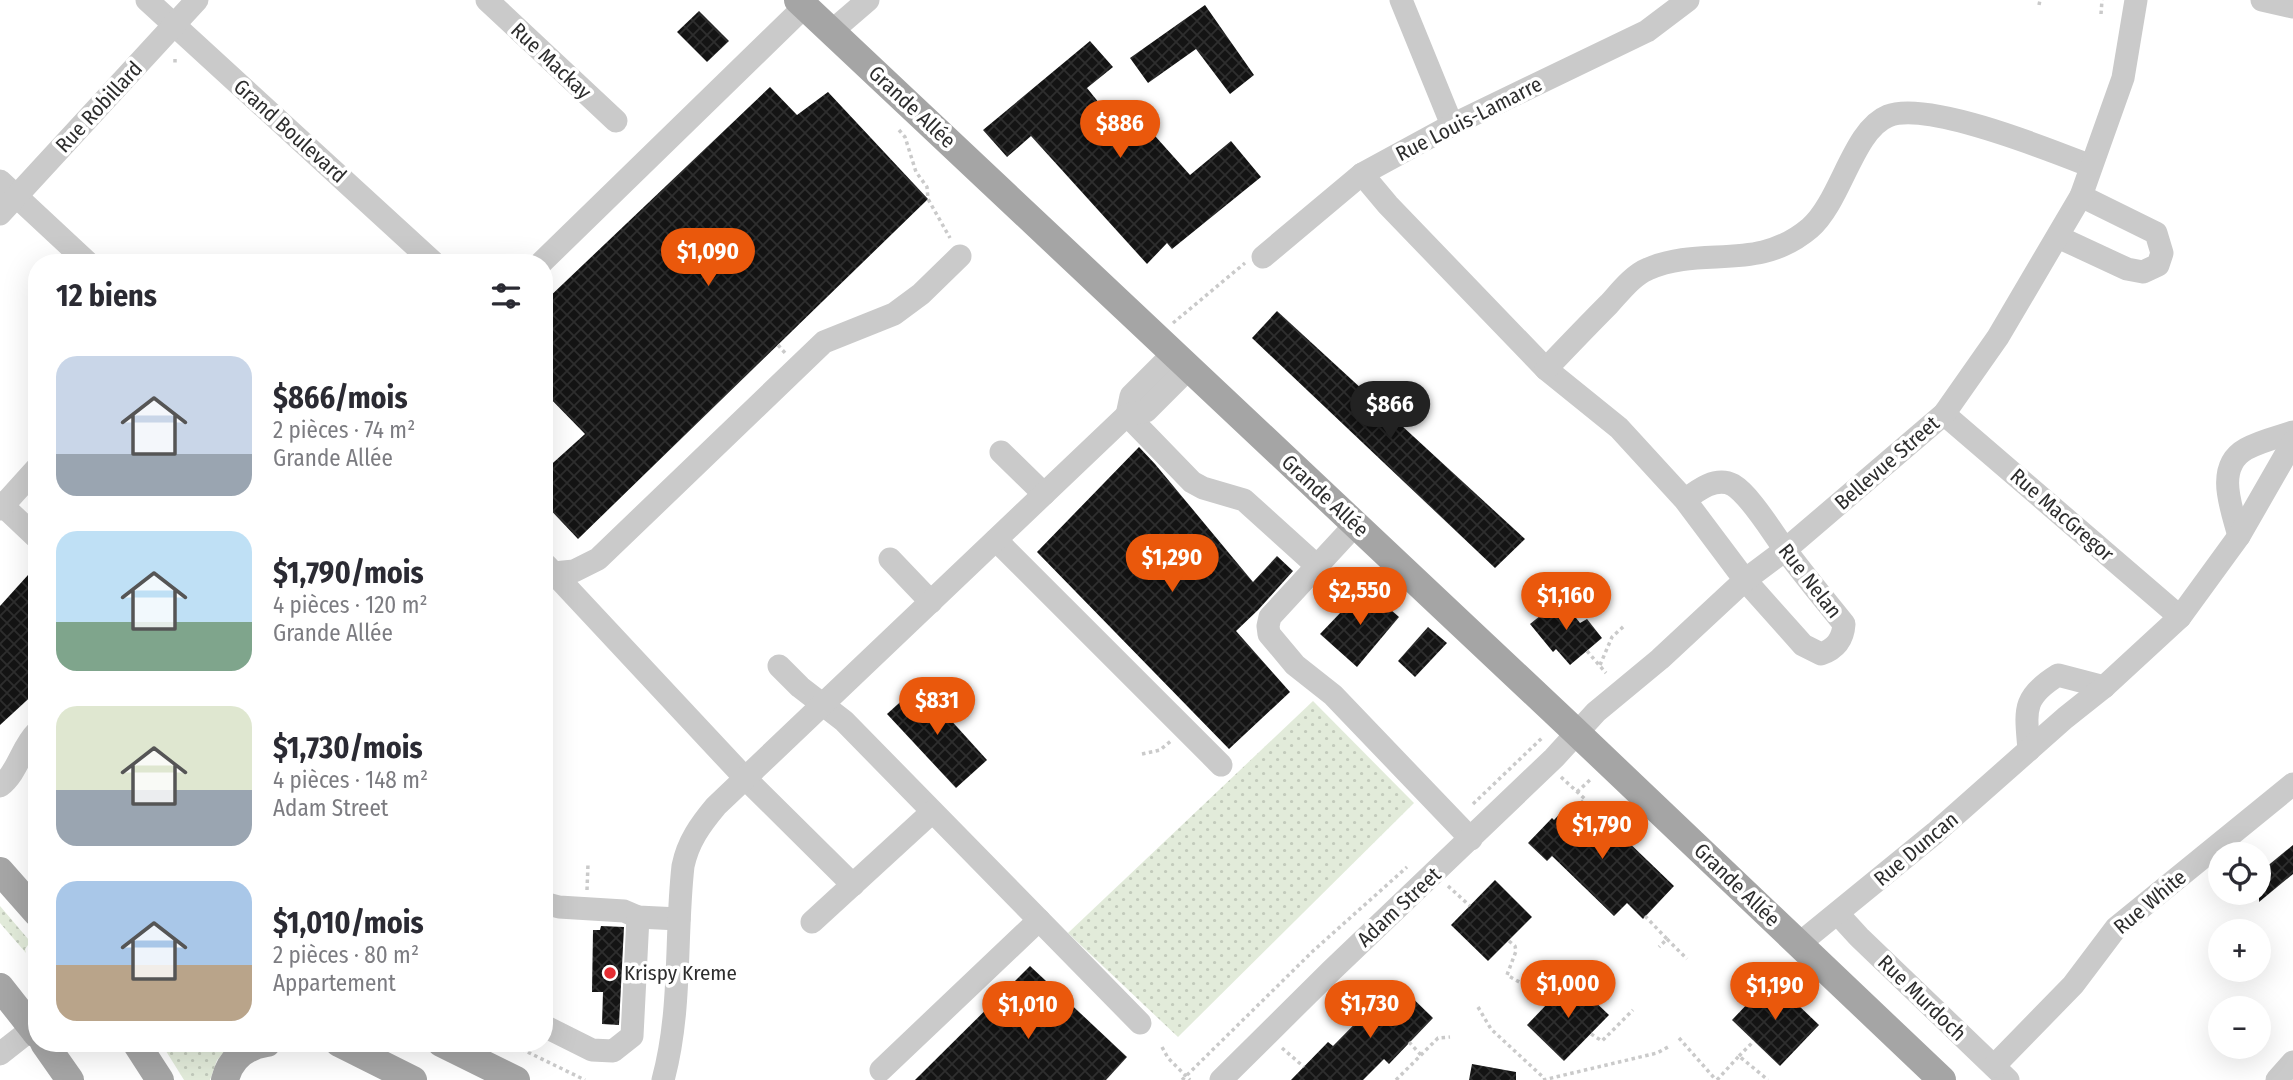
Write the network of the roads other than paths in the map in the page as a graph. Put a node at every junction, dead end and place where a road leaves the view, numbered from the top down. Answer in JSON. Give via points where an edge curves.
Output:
{"nodes":[{"id":1,"x":147,"y":0,"type":"edge"},
{"id":2,"x":197,"y":0,"type":"edge"},
{"id":3,"x":487,"y":0,"type":"edge"},
{"id":4,"x":868,"y":0,"type":"edge"},
{"id":5,"x":1401,"y":0,"type":"edge"},
{"id":6,"x":1688,"y":0,"type":"edge"},
{"id":7,"x":2136,"y":0,"type":"edge"},
{"id":8,"x":2262,"y":0,"type":"edge"},
{"id":9,"x":802,"y":3,"type":"edge"},
{"id":10,"x":2293,"y":7,"type":"edge"},
{"id":11,"x":174,"y":25,"type":"junction"},
{"id":12,"x":832,"y":31,"type":"junction"},
{"id":13,"x":616,"y":121,"type":"dead end"},
{"id":14,"x":1452,"y":125,"type":"junction"},
{"id":15,"x":2091,"y":166,"type":"junction"},
{"id":16,"x":1362,"y":174,"type":"junction"},
{"id":17,"x":8,"y":188,"type":"edge"},
{"id":18,"x":2081,"y":196,"type":"junction"},
{"id":19,"x":0,"y":214,"type":"edge"},
{"id":20,"x":2058,"y":237,"type":"junction"},
{"id":21,"x":78,"y":254,"type":"edge"},
{"id":22,"x":424,"y":254,"type":"edge"},
{"id":23,"x":550,"y":254,"type":"edge"},
{"id":24,"x":960,"y":256,"type":"road end"},
{"id":25,"x":1254,"y":260,"type":"road end"},
{"id":26,"x":1181,"y":361,"type":"junction"},
{"id":27,"x":1546,"y":369,"type":"junction"},
{"id":28,"x":1944,"y":414,"type":"junction"},
{"id":29,"x":1127,"y":415,"type":"junction"},
{"id":30,"x":2293,"y":432,"type":"edge"},
{"id":31,"x":2293,"y":442,"type":"edge"},
{"id":32,"x":1001,"y":452,"type":"dead end"},
{"id":33,"x":28,"y":478,"type":"edge"},
{"id":34,"x":1044,"y":494,"type":"junction"},
{"id":35,"x":1685,"y":500,"type":"junction"},
{"id":36,"x":1,"y":506,"type":"edge"},
{"id":37,"x":1356,"y":525,"type":"junction"},
{"id":38,"x":28,"y":530,"type":"edge"},
{"id":39,"x":2239,"y":536,"type":"junction"},
{"id":40,"x":996,"y":540,"type":"junction"},
{"id":41,"x":1785,"y":550,"type":"junction"},
{"id":42,"x":890,"y":559,"type":"dead end"},
{"id":43,"x":1317,"y":566,"type":"junction"},
{"id":44,"x":553,"y":571,"type":"edge"},
{"id":45,"x":553,"y":576,"type":"edge"},
{"id":46,"x":1745,"y":580,"type":"junction"},
{"id":47,"x":931,"y":602,"type":"junction"},
{"id":48,"x":2180,"y":617,"type":"junction"},
{"id":49,"x":779,"y":666,"type":"dead end"},
{"id":50,"x":2104,"y":687,"type":"junction"},
{"id":51,"x":823,"y":705,"type":"junction"},
{"id":52,"x":1576,"y":732,"type":"junction"},
{"id":53,"x":28,"y":742,"type":"edge"},
{"id":54,"x":2029,"y":750,"type":"junction"},
{"id":55,"x":1221,"y":765,"type":"dead end"},
{"id":56,"x":746,"y":779,"type":"junction"},
{"id":57,"x":2293,"y":784,"type":"edge"},
{"id":58,"x":0,"y":786,"type":"edge"},
{"id":59,"x":932,"y":812,"type":"junction"},
{"id":60,"x":1471,"y":839,"type":"junction"},
{"id":61,"x":0,"y":871,"type":"edge"},
{"id":62,"x":853,"y":885,"type":"junction"},
{"id":63,"x":28,"y":903,"type":"edge"},
{"id":64,"x":553,"y":905,"type":"edge"},
{"id":65,"x":1838,"y":914,"type":"junction"},
{"id":66,"x":638,"y":917,"type":"junction"},
{"id":67,"x":679,"y":919,"type":"junction"},
{"id":68,"x":1039,"y":920,"type":"junction"},
{"id":69,"x":812,"y":922,"type":"dead end"},
{"id":70,"x":1799,"y":944,"type":"junction"},
{"id":71,"x":0,"y":987,"type":"edge"},
{"id":72,"x":28,"y":1020,"type":"edge"},
{"id":73,"x":1140,"y":1023,"type":"dead end"},
{"id":74,"x":553,"y":1030,"type":"edge"},
{"id":75,"x":28,"y":1037,"type":"edge"},
{"id":76,"x":51,"y":1052,"type":"edge"},
{"id":77,"x":142,"y":1052,"type":"edge"},
{"id":78,"x":244,"y":1052,"type":"edge"},
{"id":79,"x":357,"y":1052,"type":"edge"},
{"id":80,"x":459,"y":1052,"type":"edge"},
{"id":81,"x":0,"y":1054,"type":"edge"},
{"id":82,"x":2293,"y":1062,"type":"edge"},
{"id":83,"x":881,"y":1070,"type":"dead end"},
{"id":84,"x":2001,"y":1073,"type":"edge"},
{"id":85,"x":70,"y":1080,"type":"edge"},
{"id":86,"x":160,"y":1080,"type":"edge"},
{"id":87,"x":225,"y":1080,"type":"edge"},
{"id":88,"x":413,"y":1080,"type":"edge"},
{"id":89,"x":516,"y":1080,"type":"edge"},
{"id":90,"x":663,"y":1080,"type":"edge"},
{"id":91,"x":1221,"y":1080,"type":"edge"},
{"id":92,"x":1942,"y":1080,"type":"edge"},
{"id":93,"x":2277,"y":1080,"type":"edge"}],
"edges":[{"from":1,"to":11,"type":"street","name":"Grand Boulevard"},
{"from":2,"to":11,"type":"street","name":"Rue Robillard"},
{"from":3,"to":13,"type":"street","name":"Rue Mackay"},
{"from":4,"to":12,"type":"street"},
{"from":5,"to":14,"type":"street"},
{"from":6,"to":14,"type":"street","name":"Rue Louis-Lamarre","via":[[1620,45]]},
{"from":7,"to":15,"type":"street","name":"Bellevue Street","via":[[2123,78]]},
{"from":8,"to":10,"type":"street"},
{"from":9,"to":12,"type":"main road","name":"Grande Allée"},
{"from":9,"to":23,"type":"street"},
{"from":11,"to":17,"type":"street","name":"Rue Robillard"},
{"from":11,"to":22,"type":"street","name":"Grand Boulevard"},
{"from":12,"to":26,"type":"main road","name":"Grande Allée"},
{"from":14,"to":16,"type":"street","name":"Rue Louis-Lamarre"},
{"from":15,"to":18,"type":"street","name":"Bellevue Street"},
{"from":15,"to":27,"type":"street","via":[[1960,121],[1910,112],[1888,116],[1870,128],[1836,194],[1811,227],[1764,253],[1670,261],[1646,270]]},
{"from":16,"to":25,"type":"street","name":"Rue Louis-Lamarre"},
{"from":16,"to":27,"type":"street","name":"Rue Nelan"},
{"from":17,"to":19,"type":"street","name":"Rue Robillard"},
{"from":17,"to":21,"type":"street"},
{"from":18,"to":20,"type":"street","name":"Bellevue Street"},
{"from":18,"to":20,"type":"street","via":[[2156,233],[2162,253],[2158,265],[2143,272],[2127,269]]},
{"from":20,"to":28,"type":"street","name":"Bellevue Street"},
{"from":24,"to":44,"type":"street","via":[[894,314],[824,342],[598,559],[574,571]]},
{"from":26,"to":29,"type":"street","via":[[1146,411]]},
{"from":26,"to":37,"type":"main road","name":"Grande Allée"},
{"from":27,"to":35,"type":"street","name":"Rue Nelan","via":[[1619,428]]},
{"from":28,"to":41,"type":"street","name":"Bellevue Street"},
{"from":28,"to":48,"type":"street","name":"Rue MacGregor"},
{"from":29,"to":34,"type":"street"},
{"from":29,"to":43,"type":"street","via":[[1192,482],[1244,500]]},
{"from":30,"to":39,"type":"street","via":[[2244,450],[2230,464],[2227,488]]},
{"from":31,"to":39,"type":"street","name":"Rue Duncan"},
{"from":32,"to":34,"type":"street"},
{"from":33,"to":36,"type":"street"},
{"from":34,"to":40,"type":"street"},
{"from":35,"to":41,"type":"street","name":"Rue Nelan","via":[[1711,484],[1734,486]]},
{"from":35,"to":46,"type":"street","name":"Rue Nelan"},
{"from":36,"to":38,"type":"street"},
{"from":37,"to":43,"type":"street"},
{"from":37,"to":52,"type":"main road","name":"Grande Allée"},
{"from":39,"to":48,"type":"street","name":"Rue Duncan"},
{"from":40,"to":47,"type":"street"},
{"from":40,"to":55,"type":"street"},
{"from":41,"to":46,"type":"street","name":"Bellevue Street"},
{"from":41,"to":46,"type":"street","name":"Rue Nelan","via":[[1844,624],[1839,642],[1829,651],[1821,654],[1803,645]]},
{"from":42,"to":47,"type":"street"},
{"from":43,"to":60,"type":"street","via":[[1270,617],[1269,634]]},
{"from":45,"to":56,"type":"street"},
{"from":46,"to":52,"type":"street","name":"Bellevue Street"},
{"from":47,"to":51,"type":"street"},
{"from":48,"to":50,"type":"street","name":"Rue Duncan"},
{"from":49,"to":51,"type":"street"},
{"from":50,"to":54,"type":"street","name":"Rue Duncan"},
{"from":50,"to":54,"type":"street","via":[[2058,675],[2041,686],[2026,709]]},
{"from":51,"to":56,"type":"street"},
{"from":51,"to":59,"type":"street"},
{"from":52,"to":60,"type":"street","name":"Adam Street"},
{"from":52,"to":70,"type":"main road","name":"Grande Allée"},
{"from":53,"to":58,"type":"street","via":[[10,778]]},
{"from":54,"to":65,"type":"street","name":"Rue Duncan"},
{"from":56,"to":62,"type":"street"},
{"from":56,"to":67,"type":"street","via":[[716,806],[688,846],[682,866]]},
{"from":57,"to":84,"type":"street","name":"Rue White","via":[[2116,928]]},
{"from":59,"to":62,"type":"street"},
{"from":59,"to":68,"type":"street"},
{"from":60,"to":91,"type":"street","name":"Adam Street"},
{"from":61,"to":63,"type":"main road"},
{"from":62,"to":69,"type":"street"},
{"from":64,"to":66,"type":"street","via":[[624,911]]},
{"from":65,"to":70,"type":"street","name":"Rue Duncan"},
{"from":65,"to":84,"type":"street","name":"Rue Murdoch"},
{"from":66,"to":67,"type":"street"},
{"from":66,"to":74,"type":"street","via":[[632,1035],[613,1051],[592,1050]]},
{"from":67,"to":90,"type":"street","via":[[674,1028]]},
{"from":68,"to":73,"type":"street"},
{"from":68,"to":83,"type":"street"},
{"from":70,"to":92,"type":"main road","name":"Grande Allée"},
{"from":71,"to":72,"type":"main road"},
{"from":75,"to":81,"type":"street"},
{"from":76,"to":85,"type":"main road"},
{"from":77,"to":86,"type":"main road"},
{"from":78,"to":87,"type":"main road","via":[[231,1064]]},
{"from":79,"to":88,"type":"main road"},
{"from":80,"to":89,"type":"main road"},
{"from":82,"to":93,"type":"street"}]}
